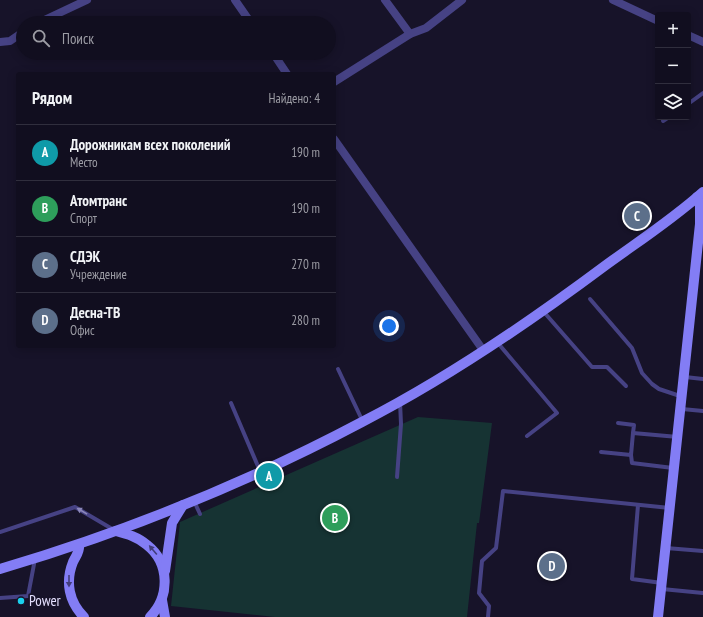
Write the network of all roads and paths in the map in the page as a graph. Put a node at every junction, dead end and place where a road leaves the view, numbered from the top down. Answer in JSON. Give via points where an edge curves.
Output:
{"nodes":[{"id":1,"x":86,"y":0,"type":"edge"},
{"id":2,"x":235,"y":0,"type":"edge"},
{"id":3,"x":385,"y":0,"type":"edge"},
{"id":4,"x":462,"y":0,"type":"edge"},
{"id":5,"x":613,"y":0,"type":"edge"},
{"id":6,"x":53,"y":16,"type":"edge"},
{"id":7,"x":246,"y":16,"type":"edge"},
{"id":8,"x":655,"y":20,"type":"edge"},
{"id":9,"x":410,"y":34,"type":"junction"},
{"id":10,"x":691,"y":36,"type":"edge"},
{"id":11,"x":16,"y":37,"type":"edge"},
{"id":12,"x":0,"y":42,"type":"edge"},
{"id":13,"x":703,"y":42,"type":"edge"},
{"id":14,"x":278,"y":60,"type":"edge"},
{"id":15,"x":287,"y":72,"type":"edge"},
{"id":16,"x":336,"y":81,"type":"edge"},
{"id":17,"x":703,"y":93,"type":"edge"},
{"id":18,"x":691,"y":102,"type":"edge"},
{"id":19,"x":336,"y":142,"type":"edge"},
{"id":20,"x":701,"y":200,"type":"edge"},
{"id":21,"x":700,"y":255,"type":"edge"},
{"id":22,"x":590,"y":299,"type":"dead end"},
{"id":23,"x":543,"y":311,"type":"junction"},
{"id":24,"x":496,"y":341,"type":"junction"},
{"id":25,"x":483,"y":350,"type":"junction"},
{"id":26,"x":338,"y":369,"type":"dead end"},
{"id":27,"x":685,"y":377,"type":"junction"},
{"id":28,"x":703,"y":379,"type":"edge"},
{"id":29,"x":626,"y":386,"type":"dead end"},
{"id":30,"x":683,"y":397,"type":"junction"},
{"id":31,"x":400,"y":401,"type":"junction"},
{"id":32,"x":231,"y":403,"type":"dead end"},
{"id":33,"x":681,"y":409,"type":"junction"},
{"id":34,"x":703,"y":411,"type":"edge"},
{"id":35,"x":363,"y":422,"type":"junction"},
{"id":36,"x":618,"y":423,"type":"dead end"},
{"id":37,"x":633,"y":433,"type":"junction"},
{"id":38,"x":527,"y":436,"type":"dead end"},
{"id":39,"x":678,"y":437,"type":"junction"},
{"id":40,"x":601,"y":452,"type":"dead end"},
{"id":41,"x":631,"y":455,"type":"junction"},
{"id":42,"x":675,"y":468,"type":"junction"},
{"id":43,"x":260,"y":471,"type":"junction"},
{"id":44,"x":397,"y":477,"type":"dead end"},
{"id":45,"x":194,"y":500,"type":"junction"},
{"id":46,"x":638,"y":504,"type":"junction"},
{"id":47,"x":183,"y":505,"type":"junction"},
{"id":48,"x":670,"y":508,"type":"junction"},
{"id":49,"x":200,"y":514,"type":"dead end"},
{"id":50,"x":116,"y":531,"type":"junction"},
{"id":51,"x":0,"y":532,"type":"edge"},
{"id":52,"x":79,"y":545,"type":"junction"},
{"id":53,"x":666,"y":548,"type":"junction"},
{"id":54,"x":703,"y":551,"type":"edge"},
{"id":55,"x":35,"y":559,"type":"junction"},
{"id":56,"x":0,"y":569,"type":"edge"},
{"id":57,"x":164,"y":573,"type":"junction"},
{"id":58,"x":662,"y":586,"type":"junction"},
{"id":59,"x":703,"y":593,"type":"edge"},
{"id":60,"x":0,"y":598,"type":"edge"},
{"id":61,"x":162,"y":600,"type":"junction"},
{"id":62,"x":84,"y":617,"type":"edge"},
{"id":63,"x":150,"y":617,"type":"edge"},
{"id":64,"x":165,"y":617,"type":"edge"},
{"id":65,"x":488,"y":617,"type":"edge"},
{"id":66,"x":658,"y":617,"type":"edge"}],
"edges":[{"from":1,"to":6,"type":"street"},
{"from":2,"to":7,"type":"street"},
{"from":3,"to":9,"type":"street"},
{"from":4,"to":9,"type":"street","via":[[426,28]]},
{"from":5,"to":8,"type":"street"},
{"from":9,"to":16,"type":"street"},
{"from":10,"to":13,"type":"street"},
{"from":11,"to":12,"type":"street","via":[[10,41]]},
{"from":14,"to":15,"type":"street"},
{"from":17,"to":18,"type":"lane"},
{"from":19,"to":25,"type":"street"},
{"from":20,"to":21,"type":"street"},
{"from":20,"to":23,"type":"street"},
{"from":21,"to":27,"type":"street"},
{"from":22,"to":30,"type":"lane","via":[[632,348],[642,373],[652,384]]},
{"from":23,"to":24,"type":"street"},
{"from":23,"to":29,"type":"lane","via":[[592,367],[607,367]]},
{"from":24,"to":25,"type":"street"},
{"from":24,"to":38,"type":"lane","via":[[557,413]]},
{"from":25,"to":31,"type":"street"},
{"from":26,"to":35,"type":"lane"},
{"from":27,"to":28,"type":"lane"},
{"from":27,"to":30,"type":"street"},
{"from":30,"to":33,"type":"street"},
{"from":31,"to":35,"type":"street"},
{"from":31,"to":44,"type":"lane"},
{"from":32,"to":43,"type":"lane"},
{"from":33,"to":34,"type":"lane"},
{"from":33,"to":39,"type":"street"},
{"from":35,"to":43,"type":"street"},
{"from":36,"to":37,"type":"lane","via":[[634,425]]},
{"from":37,"to":39,"type":"lane"},
{"from":37,"to":41,"type":"lane"},
{"from":39,"to":42,"type":"street"},
{"from":40,"to":41,"type":"lane"},
{"from":41,"to":42,"type":"lane","via":[[632,463]]},
{"from":42,"to":48,"type":"street"},
{"from":43,"to":45,"type":"street"},
{"from":45,"to":47,"type":"street"},
{"from":45,"to":49,"type":"lane"},
{"from":46,"to":48,"type":"lane"},
{"from":46,"to":58,"type":"lane","via":[[632,579]]},
{"from":46,"to":65,"type":"lane","via":[[503,492],[496,548],[482,564],[479,593],[489,606]]},
{"from":47,"to":50,"type":"street"},
{"from":47,"to":57,"type":"street","via":[[172,523]]},
{"from":48,"to":53,"type":"street"},
{"from":50,"to":51,"type":"lane","one_way":true,"via":[[75,506]]},
{"from":50,"to":52,"type":"street"},
{"from":57,"to":50,"type":"street","one_way":true,"via":[[158,558],[148,545],[138,538]]},
{"from":52,"to":55,"type":"street"},
{"from":52,"to":62,"type":"street","one_way":true,"via":[[80,550],[69,573],[68,586],[78,611]]},
{"from":53,"to":54,"type":"lane"},
{"from":53,"to":58,"type":"street"},
{"from":55,"to":56,"type":"street"},
{"from":55,"to":60,"type":"lane","via":[[28,596]]},
{"from":57,"to":61,"type":"street"},
{"from":58,"to":59,"type":"lane"},
{"from":58,"to":66,"type":"street"},
{"from":61,"to":63,"type":"street"},
{"from":61,"to":64,"type":"street"}]}
